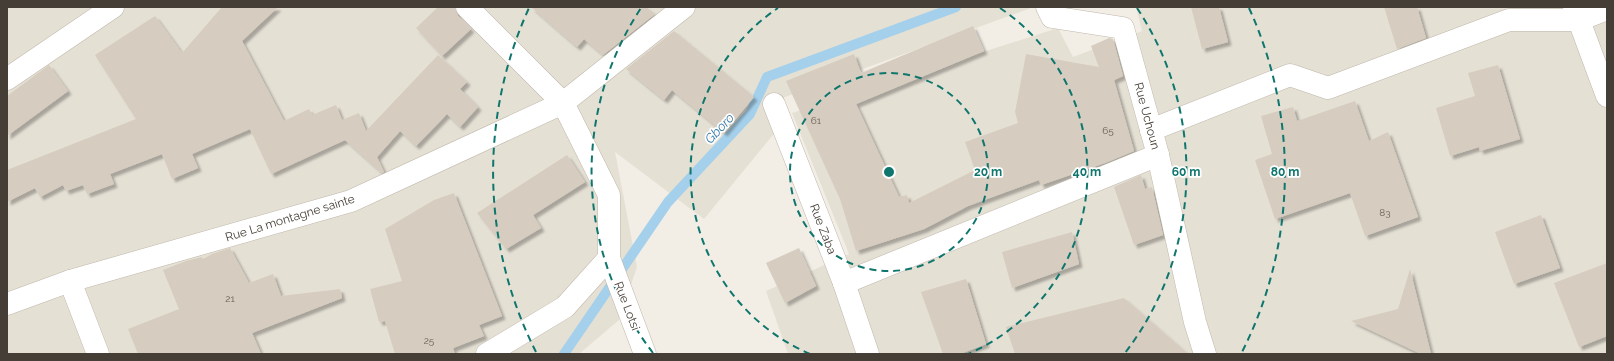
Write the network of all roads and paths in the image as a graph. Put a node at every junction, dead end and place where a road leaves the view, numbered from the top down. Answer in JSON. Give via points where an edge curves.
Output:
{"nodes":[{"id":1,"x":113,"y":7,"type":"edge"},
{"id":2,"x":467,"y":7,"type":"edge"},
{"id":3,"x":684,"y":7,"type":"edge"},
{"id":4,"x":1047,"y":7,"type":"edge"},
{"id":5,"x":1607,"y":9,"type":"edge"},
{"id":6,"x":1576,"y":13,"type":"edge"},
{"id":7,"x":7,"y":79,"type":"edge"},
{"id":8,"x":1607,"y":96,"type":"edge"},
{"id":9,"x":563,"y":103,"type":"junction"},
{"id":10,"x":774,"y":104,"type":"dead end"},
{"id":11,"x":1151,"y":130,"type":"junction"},
{"id":12,"x":1158,"y":155,"type":"junction"},
{"id":13,"x":609,"y":258,"type":"junction"},
{"id":14,"x":70,"y":281,"type":"junction"},
{"id":15,"x":844,"y":283,"type":"junction"},
{"id":16,"x":7,"y":304,"type":"edge"},
{"id":17,"x":98,"y":354,"type":"edge"},
{"id":18,"x":487,"y":354,"type":"edge"},
{"id":19,"x":645,"y":354,"type":"edge"},
{"id":20,"x":868,"y":354,"type":"edge"},
{"id":21,"x":1205,"y":354,"type":"edge"}],
"edges":[{"from":1,"to":7,"type":"street"},
{"from":2,"to":9,"type":"street"},
{"from":3,"to":9,"type":"street","name":"Rue La montagne sainte"},
{"from":4,"to":11,"type":"street","name":"Rue Uchoun","via":[[1052,17],[1123,28]]},
{"from":5,"to":6,"type":"street"},
{"from":6,"to":8,"type":"street"},
{"from":6,"to":11,"type":"street","via":[[1509,20],[1328,88],[1290,75]]},
{"from":9,"to":13,"type":"street","via":[[610,195]]},
{"from":9,"to":14,"type":"street","name":"Rue La montagne sainte","via":[[351,201]]},
{"from":10,"to":15,"type":"street","name":"Rue Zaba"},
{"from":11,"to":12,"type":"street","name":"Rue Uchoun"},
{"from":12,"to":15,"type":"street"},
{"from":12,"to":21,"type":"street","name":"Rue Uchoun","via":[[1195,322]]},
{"from":13,"to":18,"type":"street","via":[[565,307]]},
{"from":13,"to":19,"type":"street","name":"Rue Lotsi"},
{"from":14,"to":16,"type":"street","name":"Rue La montagne sainte"},
{"from":14,"to":17,"type":"street"},
{"from":15,"to":20,"type":"street","name":"Rue Zaba"}]}
